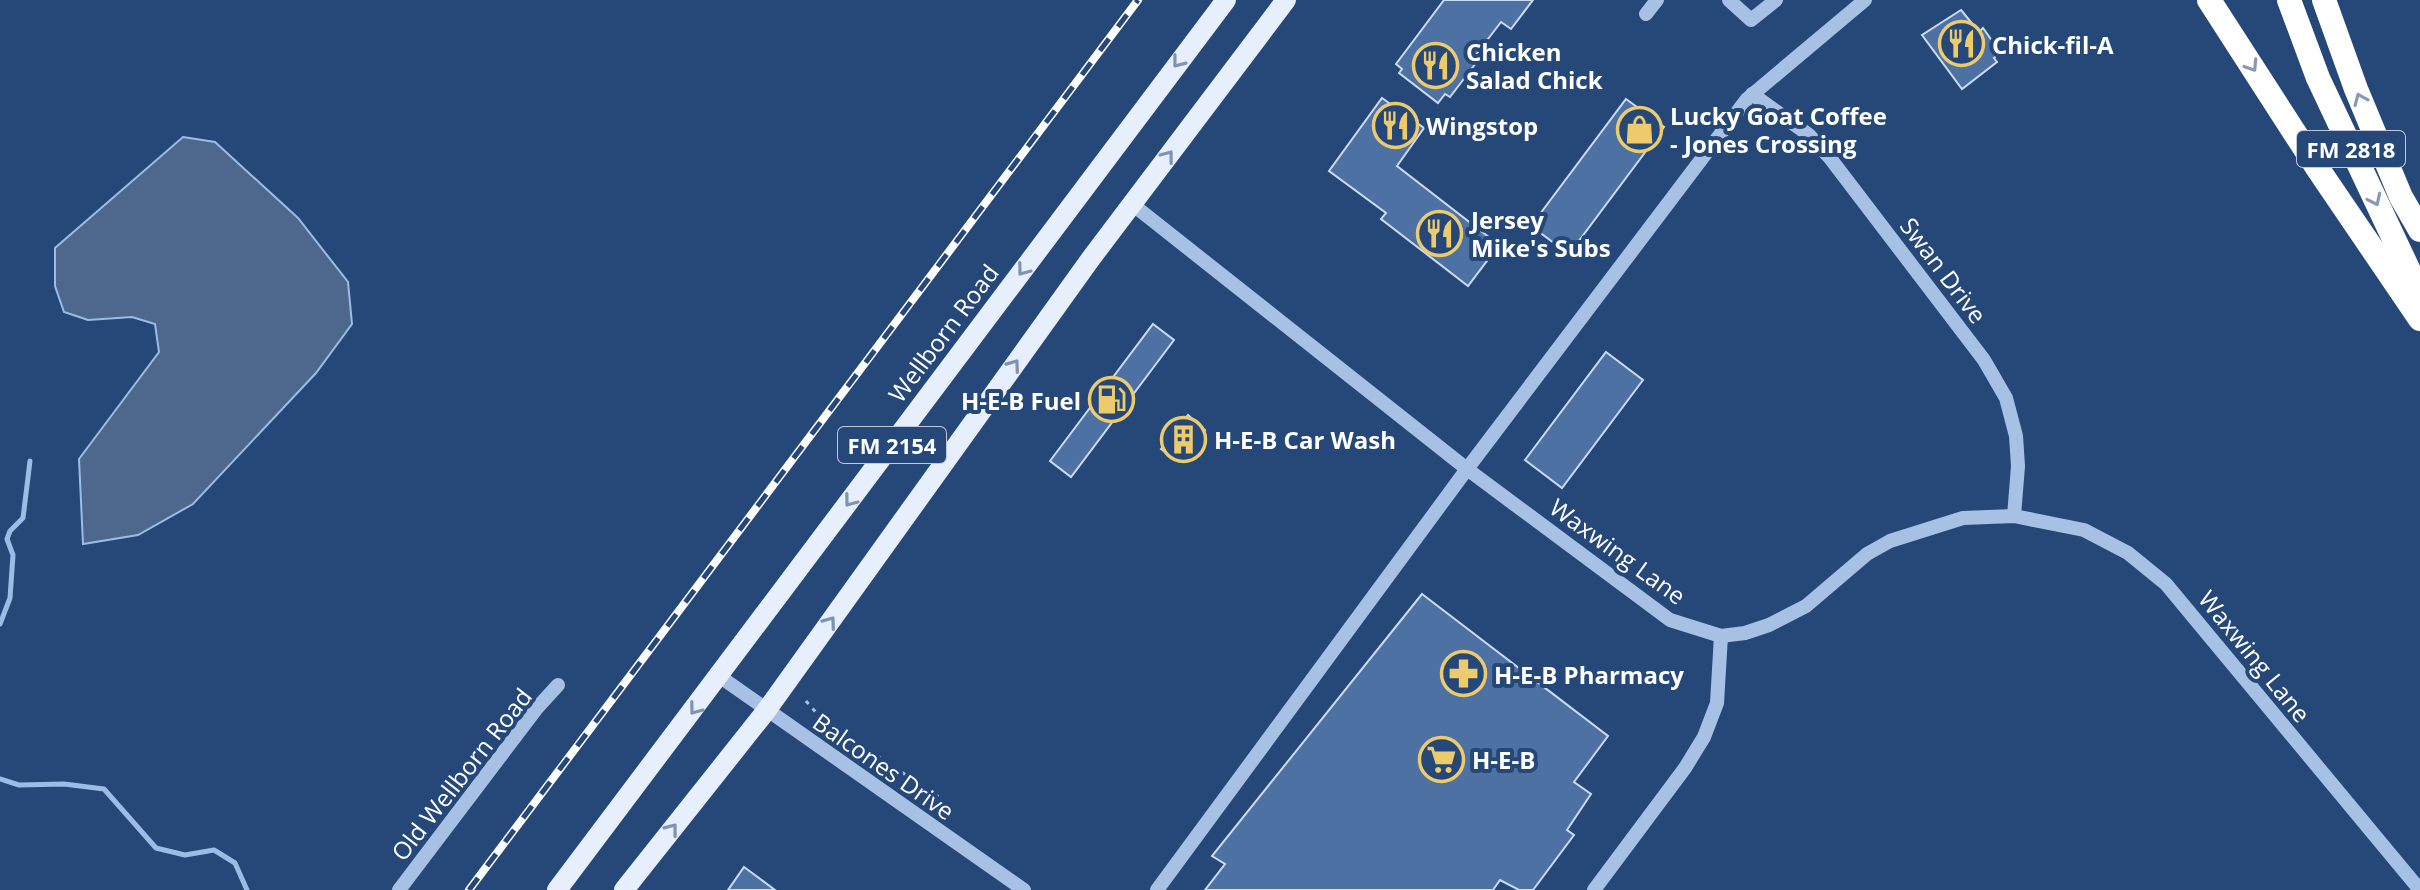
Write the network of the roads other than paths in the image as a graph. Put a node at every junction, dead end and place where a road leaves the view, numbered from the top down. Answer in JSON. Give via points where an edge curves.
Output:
{"nodes":[{"id":1,"x":1226,"y":0,"type":"edge"},
{"id":2,"x":1286,"y":0,"type":"edge"},
{"id":3,"x":1657,"y":0,"type":"edge"},
{"id":4,"x":1729,"y":0,"type":"edge"},
{"id":5,"x":1776,"y":0,"type":"edge"},
{"id":6,"x":2209,"y":0,"type":"edge"},
{"id":7,"x":2289,"y":0,"type":"edge"},
{"id":8,"x":1859,"y":2,"type":"edge"},
{"id":9,"x":2325,"y":4,"type":"edge"},
{"id":10,"x":1646,"y":14,"type":"dead end"},
{"id":11,"x":1752,"y":94,"type":"junction"},
{"id":12,"x":1132,"y":204,"type":"junction"},
{"id":13,"x":2420,"y":230,"type":"edge"},
{"id":14,"x":2420,"y":294,"type":"edge"},
{"id":15,"x":2420,"y":319,"type":"edge"},
{"id":16,"x":1467,"y":469,"type":"junction"},
{"id":17,"x":2014,"y":516,"type":"junction"},
{"id":18,"x":1721,"y":636,"type":"junction"},
{"id":19,"x":719,"y":676,"type":"junction"},
{"id":20,"x":558,"y":685,"type":"dead end"},
{"id":21,"x":766,"y":711,"type":"junction"},
{"id":22,"x":399,"y":890,"type":"edge"},
{"id":23,"x":557,"y":890,"type":"edge"},
{"id":24,"x":624,"y":890,"type":"edge"},
{"id":25,"x":1024,"y":890,"type":"edge"},
{"id":26,"x":1157,"y":890,"type":"edge"},
{"id":27,"x":1594,"y":890,"type":"edge"},
{"id":28,"x":2420,"y":890,"type":"edge"}],
"edges":[{"from":1,"to":19,"type":"main road","name":"Wellborn Road","number":"FM 2154","one_way":true},
{"from":12,"to":2,"type":"main road","number":"FM 2154","one_way":true},
{"from":3,"to":10,"type":"street"},
{"from":4,"to":5,"type":"street","via":[[1751,20]]},
{"from":6,"to":15,"type":"highway","one_way":true},
{"from":7,"to":14,"type":"highway","number":"FM 2818","one_way":true,"via":[[2318,78]]},
{"from":8,"to":11,"type":"street"},
{"from":13,"to":9,"type":"highway","number":"FM 2818","one_way":true,"via":[[2401,197]]},
{"from":11,"to":16,"type":"street"},
{"from":11,"to":17,"type":"street","name":"Swan Drive","via":[[1809,135],[1830,158],[1984,360],[2006,398],[2016,436]]},
{"from":12,"to":16,"type":"street","name":"Waxwing Lane"},
{"from":21,"to":12,"type":"main road","number":"FM 2154","one_way":true},
{"from":16,"to":18,"type":"street","name":"Waxwing Lane","via":[[1670,620]]},
{"from":16,"to":26,"type":"street"},
{"from":17,"to":18,"type":"street","name":"Waxwing Lane","via":[[1963,518],[1890,541],[1806,606],[1769,625]]},
{"from":17,"to":28,"type":"street","name":"Waxwing Lane","via":[[2084,530],[2128,553],[2166,584]]},
{"from":18,"to":27,"type":"street","via":[[1717,703],[1704,737]]},
{"from":19,"to":21,"type":"street","name":"Balcones Drive"},
{"from":19,"to":23,"type":"main road","name":"Wellborn Road","number":"FM 2154","one_way":true},
{"from":20,"to":22,"type":"street","name":"Old Wellborn Road"},
{"from":24,"to":21,"type":"main road","number":"FM 2154","one_way":true},
{"from":21,"to":25,"type":"street","name":"Balcones Drive"}]}
